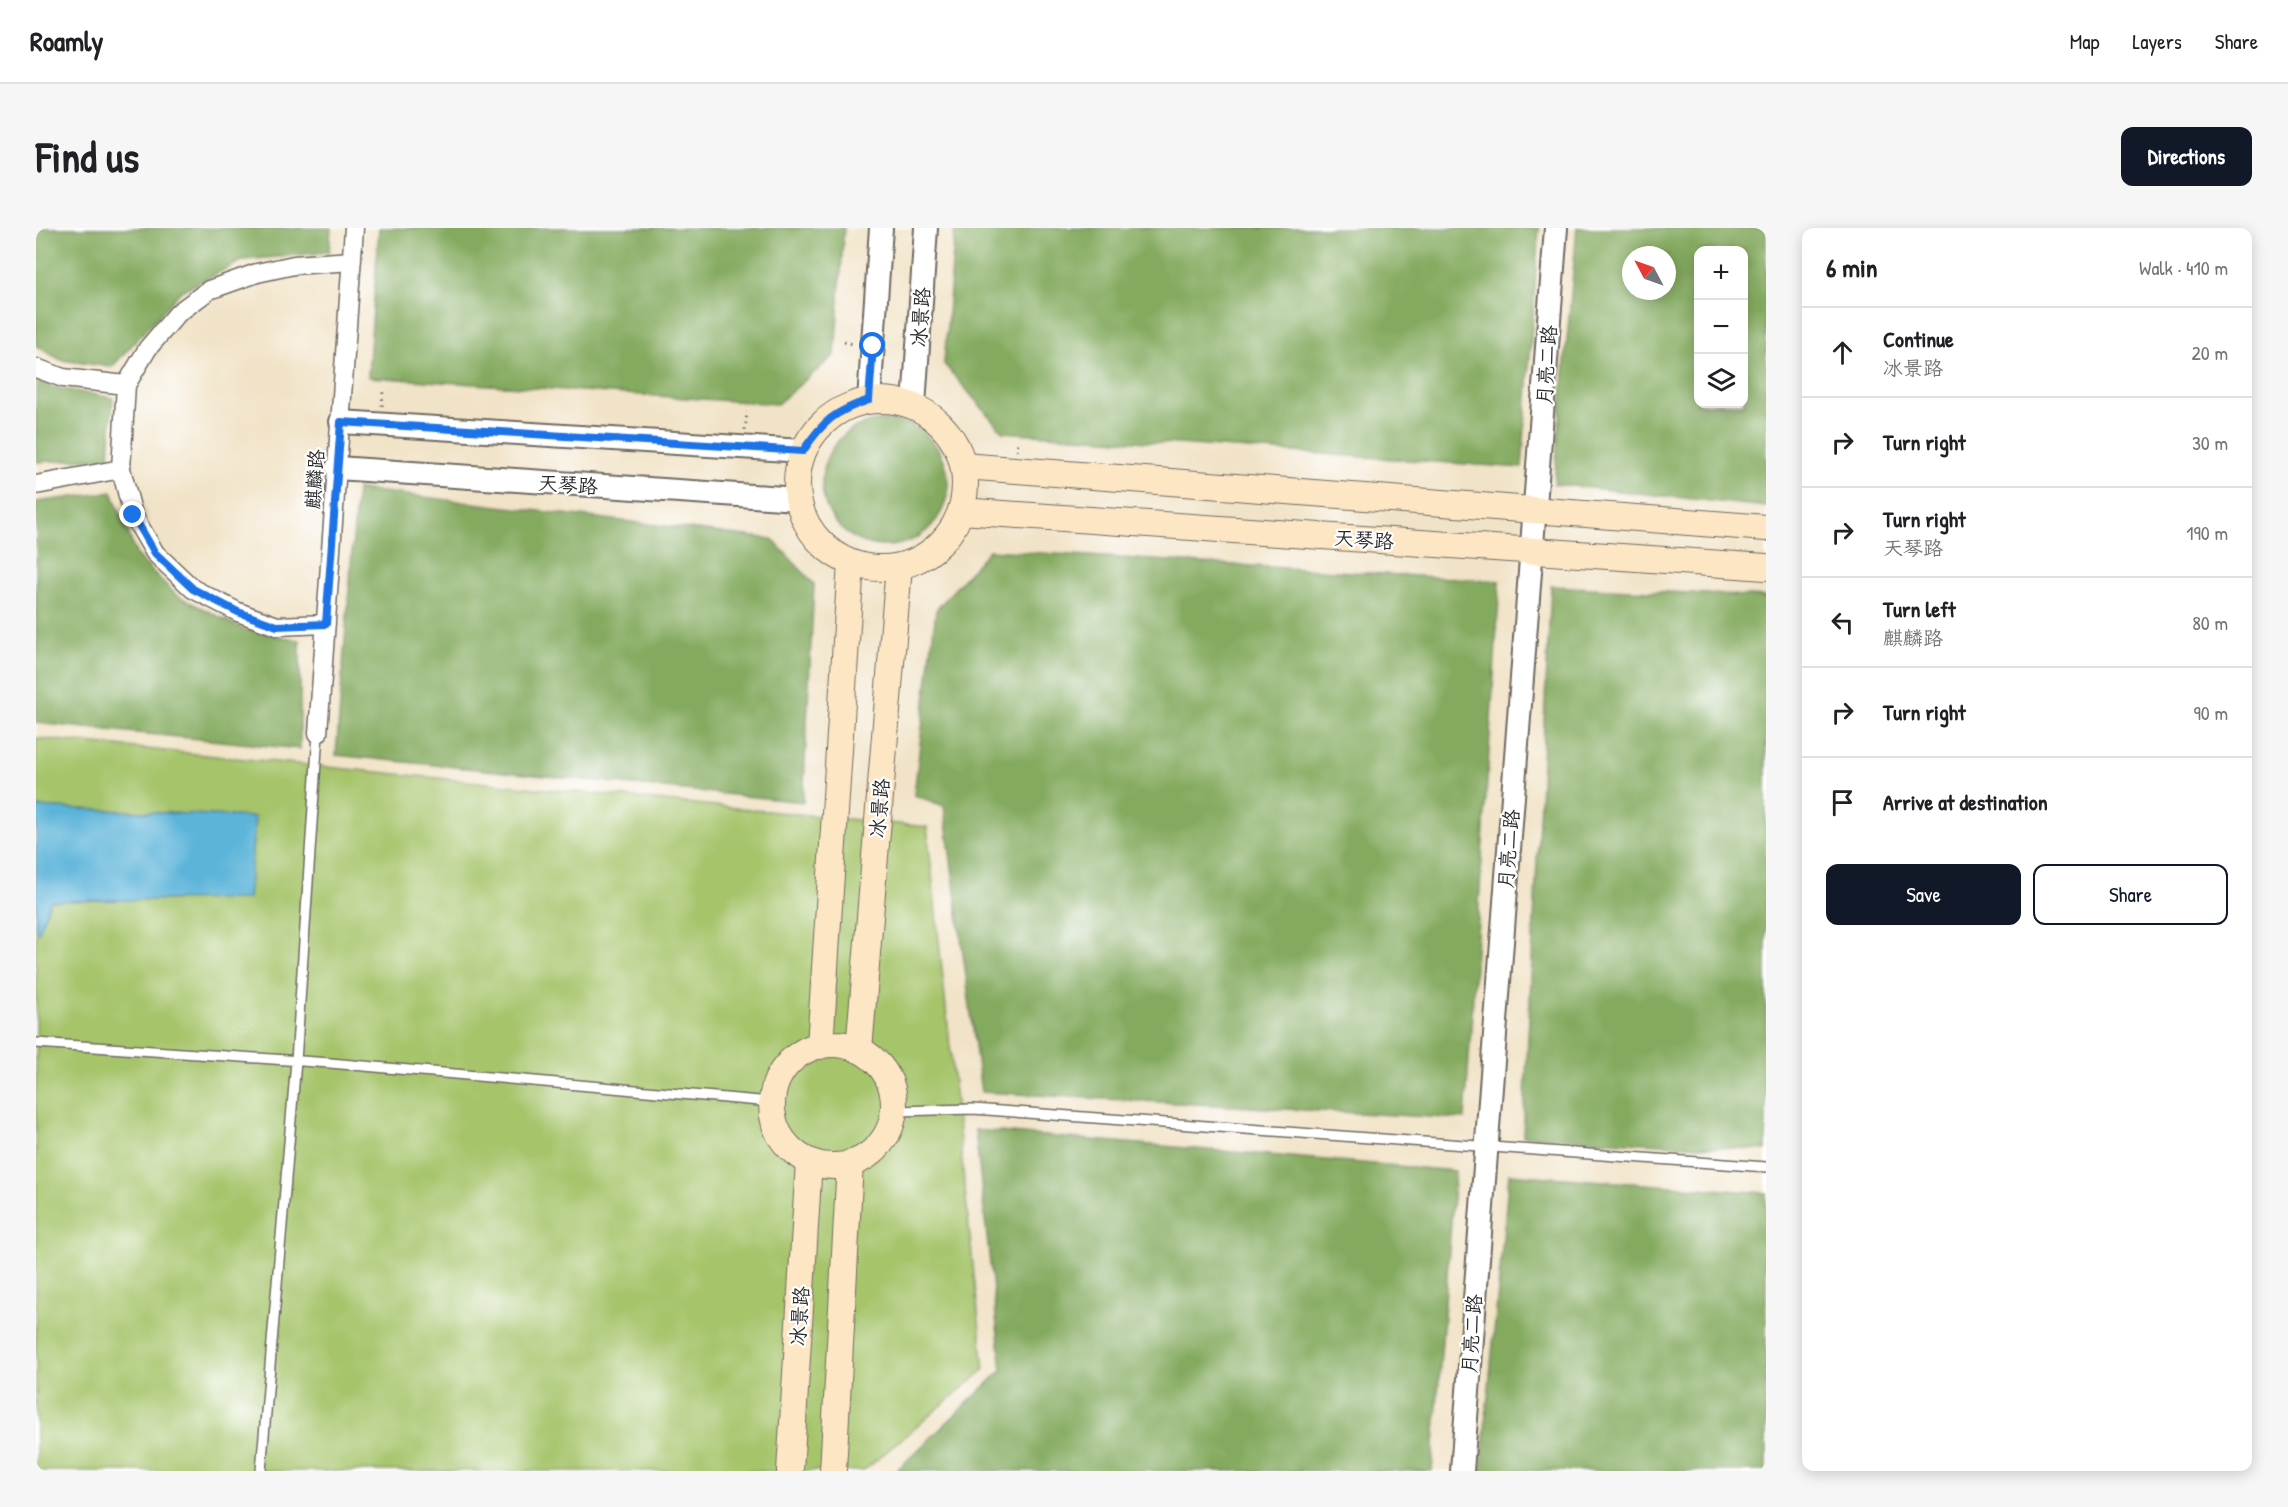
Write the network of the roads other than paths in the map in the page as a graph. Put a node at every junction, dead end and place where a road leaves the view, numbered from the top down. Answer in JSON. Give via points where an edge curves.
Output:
{"nodes":[{"id":1,"x":354,"y":228,"type":"edge"},
{"id":2,"x":881,"y":228,"type":"edge"},
{"id":3,"x":926,"y":228,"type":"edge"},
{"id":4,"x":1556,"y":228,"type":"edge"},
{"id":5,"x":352,"y":261,"type":"junction"},
{"id":6,"x":36,"y":368,"type":"edge"},
{"id":7,"x":126,"y":385,"type":"junction"},
{"id":8,"x":869,"y":400,"type":"junction"},
{"id":9,"x":914,"y":405,"type":"junction"},
{"id":10,"x":341,"y":422,"type":"junction"},
{"id":11,"x":803,"y":451,"type":"junction"},
{"id":12,"x":964,"y":466,"type":"junction"},
{"id":13,"x":337,"y":468,"type":"junction"},
{"id":14,"x":121,"y":469,"type":"junction"},
{"id":15,"x":36,"y":485,"type":"edge"},
{"id":16,"x":798,"y":500,"type":"junction"},
{"id":17,"x":1536,"y":510,"type":"junction"},
{"id":18,"x":961,"y":511,"type":"junction"},
{"id":19,"x":1766,"y":528,"type":"edge"},
{"id":20,"x":1533,"y":551,"type":"junction"},
{"id":21,"x":851,"y":563,"type":"junction"},
{"id":22,"x":899,"y":566,"type":"junction"},
{"id":23,"x":1766,"y":567,"type":"edge"},
{"id":24,"x":326,"y":624,"type":"junction"},
{"id":25,"x":318,"y":733,"type":"joint"},
{"id":26,"x":36,"y":1043,"type":"edge"},
{"id":27,"x":819,"y":1046,"type":"junction"},
{"id":28,"x":859,"y":1050,"type":"junction"},
{"id":29,"x":296,"y":1061,"type":"junction"},
{"id":30,"x":771,"y":1102,"type":"junction"},
{"id":31,"x":896,"y":1111,"type":"junction"},
{"id":32,"x":1484,"y":1145,"type":"junction"},
{"id":33,"x":809,"y":1161,"type":"junction"},
{"id":34,"x":849,"y":1163,"type":"junction"},
{"id":35,"x":1766,"y":1167,"type":"edge"},
{"id":36,"x":261,"y":1471,"type":"edge"},
{"id":37,"x":790,"y":1471,"type":"edge"},
{"id":38,"x":833,"y":1471,"type":"edge"},
{"id":39,"x":1462,"y":1471,"type":"edge"}],
"edges":[{"from":1,"to":5,"type":"street","name":"麒麟路"},
{"from":2,"to":8,"type":"street"},
{"from":3,"to":9,"type":"street","name":"冰景路"},
{"from":4,"to":17,"type":"street","name":"月亮二路"},
{"from":5,"to":7,"type":"street","via":[[294,265],[208,290],[178,313]]},
{"from":5,"to":10,"type":"street","name":"麒麟路"},
{"from":6,"to":7,"type":"street","via":[[63,378]]},
{"from":7,"to":14,"type":"street"},
{"from":8,"to":9,"type":"main road","via":[[892,399]]},
{"from":8,"to":11,"type":"main road","via":[[842,409],[819,427]]},
{"from":9,"to":12,"type":"main road","via":[[937,420],[949,434]]},
{"from":10,"to":11,"type":"street"},
{"from":10,"to":13,"type":"street","name":"麒麟路"},
{"from":11,"to":16,"type":"main road","via":[[797,475]]},
{"from":12,"to":17,"type":"main road"},
{"from":12,"to":18,"type":"main road","via":[[966,489]]},
{"from":13,"to":16,"type":"street","name":"天琴路"},
{"from":13,"to":24,"type":"street","name":"麒麟路"},
{"from":14,"to":15,"type":"street"},
{"from":14,"to":24,"type":"street","via":[[133,515],[155,553],[193,589],[277,626]]},
{"from":16,"to":21,"type":"main road","via":[[808,526],[826,548]]},
{"from":17,"to":19,"type":"main road"},
{"from":17,"to":20,"type":"street","name":"月亮二路"},
{"from":18,"to":20,"type":"main road","name":"天琴路"},
{"from":18,"to":22,"type":"main road","via":[[948,536],[926,556]]},
{"from":20,"to":23,"type":"main road","name":"天琴路"},
{"from":20,"to":32,"type":"street","name":"月亮二路"},
{"from":21,"to":22,"type":"main road","via":[[875,568]]},
{"from":21,"to":27,"type":"main road"},
{"from":22,"to":28,"type":"main road","name":"冰景路"},
{"from":24,"to":25,"type":"street","name":"麒麟路"},
{"from":25,"to":29,"type":"lane"},
{"from":26,"to":29,"type":"lane"},
{"from":27,"to":28,"type":"main road","via":[[840,1045]]},
{"from":27,"to":30,"type":"main road","via":[[801,1054],[786,1068]]},
{"from":28,"to":31,"type":"main road","via":[[876,1061],[887,1077]]},
{"from":29,"to":30,"type":"lane"},
{"from":29,"to":36,"type":"lane"},
{"from":30,"to":33,"type":"main road","via":[[785,1143]]},
{"from":31,"to":32,"type":"lane","via":[[973,1109]]},
{"from":31,"to":34,"type":"main road","via":[[875,1150]]},
{"from":32,"to":35,"type":"lane"},
{"from":32,"to":39,"type":"street","name":"月亮二路"},
{"from":33,"to":34,"type":"main road","via":[[829,1166]]},
{"from":33,"to":37,"type":"main road","name":"冰景路"},
{"from":34,"to":38,"type":"main road"}]}
